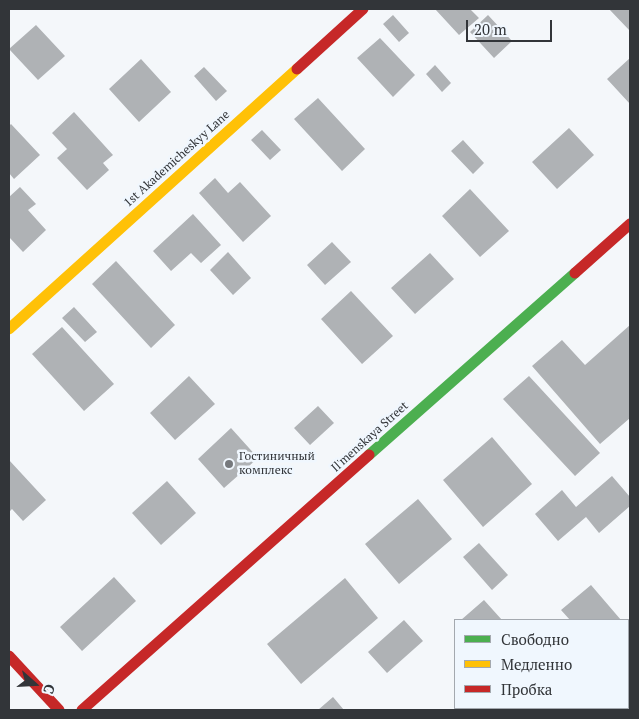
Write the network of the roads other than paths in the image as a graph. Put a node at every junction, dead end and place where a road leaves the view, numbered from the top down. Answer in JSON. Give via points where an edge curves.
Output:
{"nodes":[{"id":1,"x":363,"y":9,"type":"edge"},
{"id":2,"x":630,"y":224,"type":"edge"},
{"id":3,"x":9,"y":329,"type":"edge"},
{"id":4,"x":9,"y":656,"type":"edge"},
{"id":5,"x":59,"y":710,"type":"edge"},
{"id":6,"x":82,"y":710,"type":"edge"}],
"edges":[{"from":1,"to":3,"type":"main road","name":"1st Akademicheskyy Lane"},
{"from":2,"to":6,"type":"main road","name":"Il'menskaya Street"},
{"from":4,"to":5,"type":"main road"}]}
